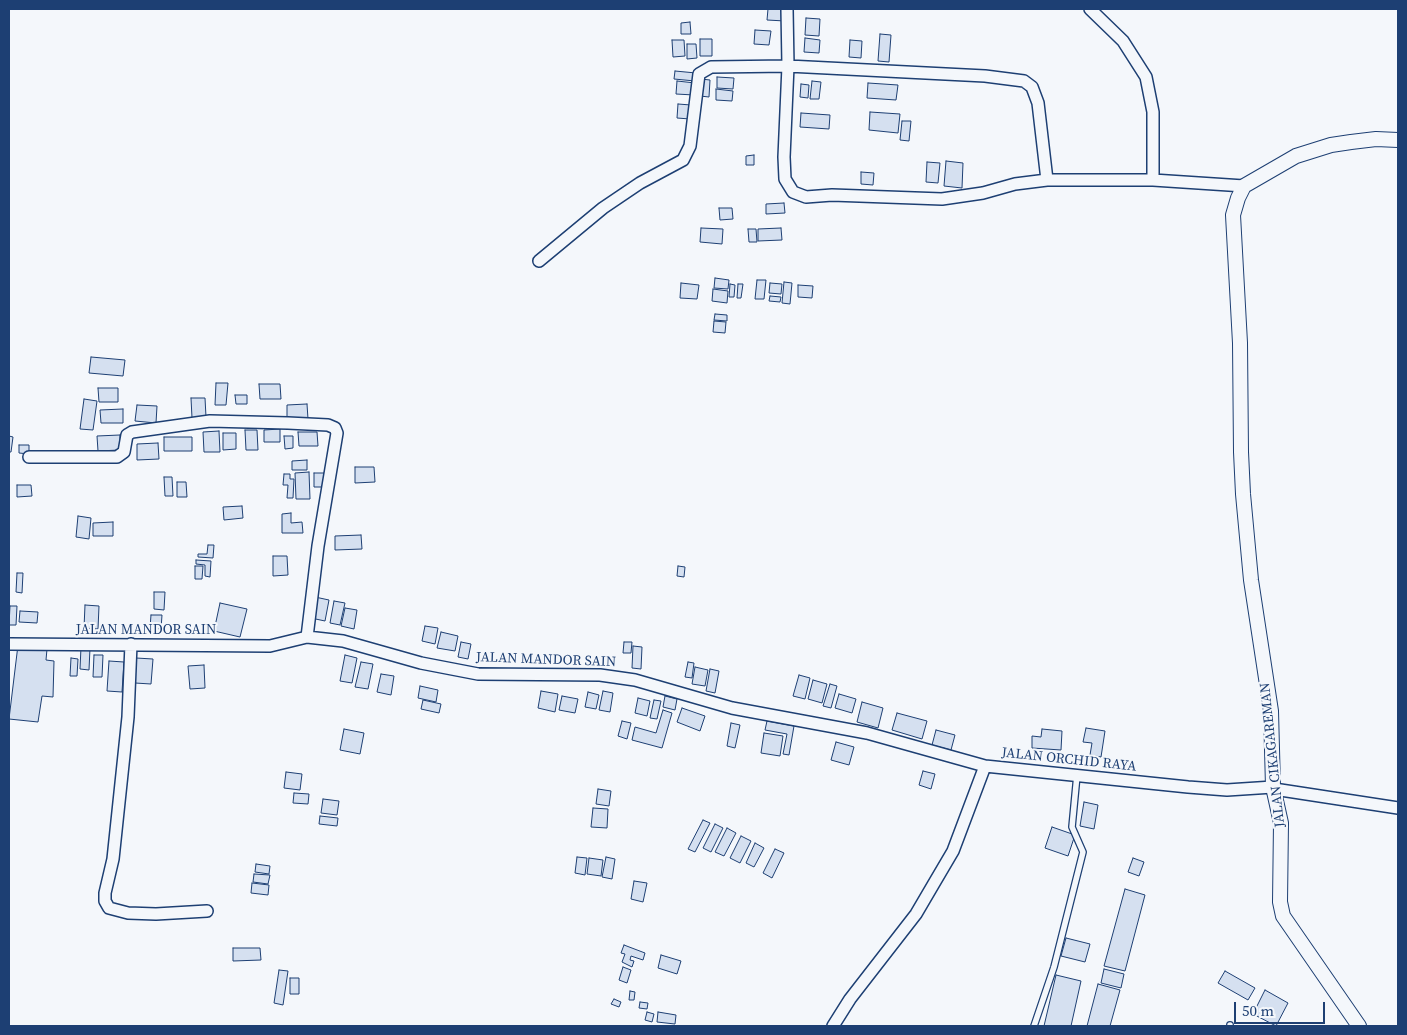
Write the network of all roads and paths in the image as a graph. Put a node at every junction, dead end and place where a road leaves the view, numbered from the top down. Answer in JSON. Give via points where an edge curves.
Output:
{"nodes":[{"id":1,"x":787,"y":9,"type":"edge"},
{"id":2,"x":1090,"y":9,"type":"edge"},
{"id":3,"x":788,"y":66,"type":"junction"},
{"id":4,"x":1398,"y":140,"type":"edge"},
{"id":5,"x":1047,"y":180,"type":"junction"},
{"id":6,"x":1153,"y":180,"type":"junction"},
{"id":7,"x":1244,"y":186,"type":"junction"},
{"id":8,"x":540,"y":261,"type":"dead end"},
{"id":9,"x":29,"y":457,"type":"dead end"},
{"id":10,"x":307,"y":637,"type":"junction"},
{"id":11,"x":9,"y":644,"type":"edge"},
{"id":12,"x":131,"y":644,"type":"junction"},
{"id":13,"x":985,"y":766,"type":"junction"},
{"id":14,"x":1077,"y":774,"type":"junction"},
{"id":15,"x":1274,"y":788,"type":"junction"},
{"id":16,"x":1398,"y":808,"type":"edge"},
{"id":17,"x":207,"y":911,"type":"dead end"},
{"id":18,"x":833,"y":1026,"type":"edge"},
{"id":19,"x":1034,"y":1026,"type":"edge"},
{"id":20,"x":1359,"y":1026,"type":"edge"}],
"edges":[{"from":1,"to":3,"type":"street"},
{"from":2,"to":6,"type":"street","via":[[1123,42],[1146,77],[1154,112]]},
{"from":3,"to":5,"type":"street","via":[[985,76],[1024,81],[1032,87],[1038,103]]},
{"from":3,"to":5,"type":"street","via":[[785,179],[800,196],[942,199]]},
{"from":3,"to":8,"type":"street","via":[[711,66],[702,70],[690,146],[683,160],[603,208]]},
{"from":4,"to":7,"type":"street","via":[[1367,140],[1314,150]]},
{"from":5,"to":6,"type":"street"},
{"from":6,"to":7,"type":"street"},
{"from":7,"to":15,"type":"street","name":"JALAN CIKAGAREMAN","via":[[1233,216],[1240,343],[1241,456],[1251,580],[1271,711]]},
{"from":9,"to":10,"type":"street","via":[[117,457],[124,452],[128,435],[132,432],[202,422],[288,423],[335,428],[337,432]]},
{"from":10,"to":12,"type":"street","name":"JALAN MANDOR SAIN","via":[[270,646]]},
{"from":10,"to":13,"type":"street","name":"JALAN MANDOR SAIN","via":[[343,641],[422,663],[478,674],[600,675],[635,680],[732,708],[867,734]]},
{"from":11,"to":12,"type":"street","name":"JALAN MANDOR SAIN"},
{"from":12,"to":17,"type":"street","via":[[127,726],[113,859],[105,901],[109,908],[128,913]]},
{"from":13,"to":14,"type":"street","name":"JALAN ORCHID RAYA"},
{"from":13,"to":18,"type":"street","name":"JALAN ORCHID RAYA","via":[[953,851],[916,914]]},
{"from":14,"to":15,"type":"street","name":"JALAN ORCHID RAYA","via":[[1227,790]]},
{"from":14,"to":19,"type":"lane","via":[[1072,827],[1083,852],[1054,967]]},
{"from":15,"to":16,"type":"street","name":"JALAN ORCHID RAYA"},
{"from":15,"to":20,"type":"street","name":"JALAN CIKAGAREMAN","via":[[1280,823],[1280,902],[1283,916]]}]}
